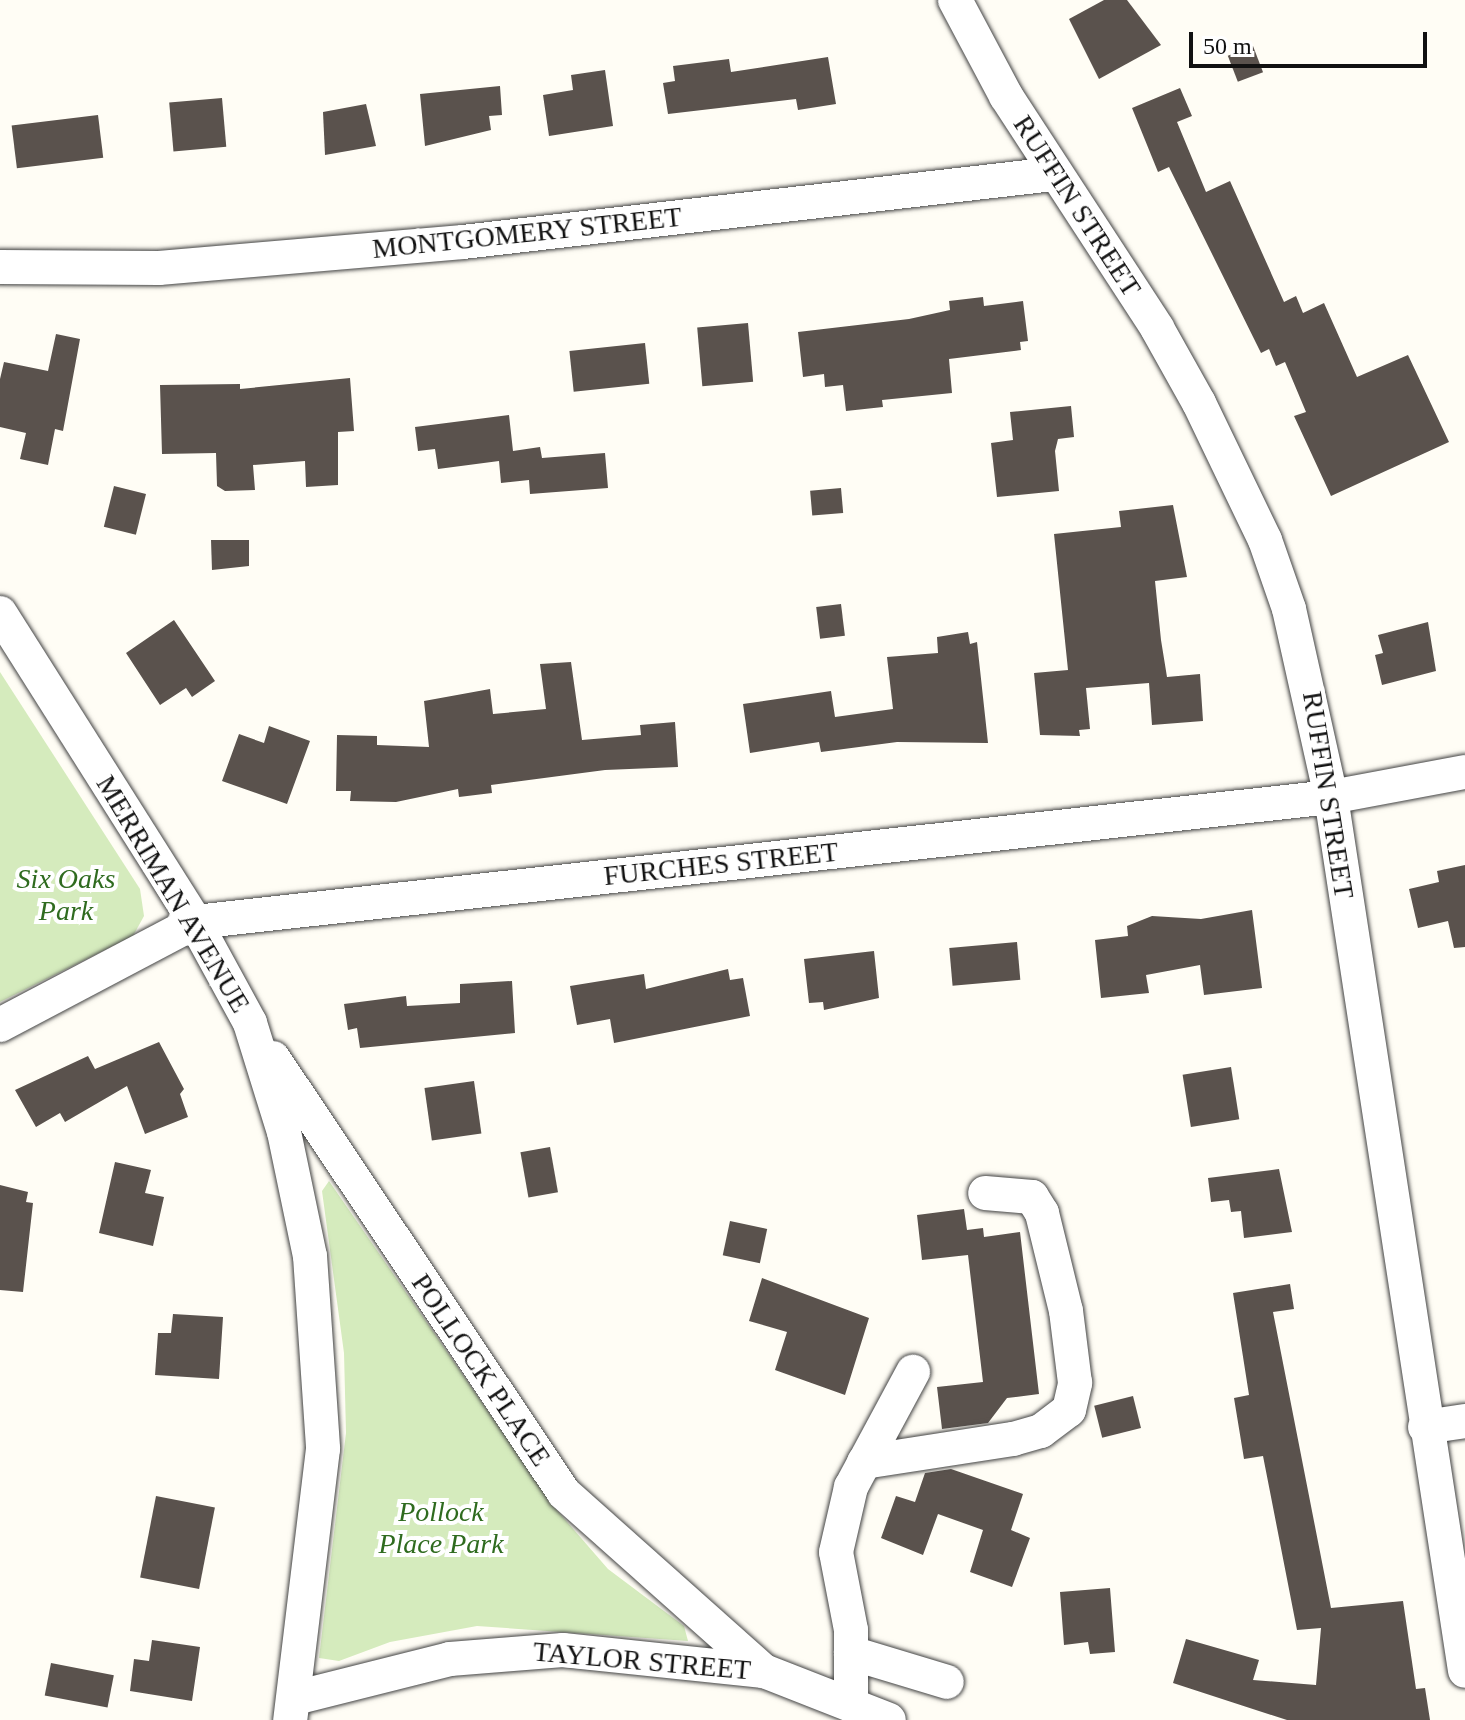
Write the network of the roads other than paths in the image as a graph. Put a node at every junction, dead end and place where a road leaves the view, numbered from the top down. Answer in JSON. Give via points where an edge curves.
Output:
{"nodes":[{"id":1,"x":955,"y":0,"type":"edge"},
{"id":2,"x":1053,"y":174,"type":"junction"},
{"id":3,"x":0,"y":267,"type":"edge"},
{"id":4,"x":0,"y":613,"type":"edge"},
{"id":5,"x":1465,"y":772,"type":"edge"},
{"id":6,"x":1331,"y":797,"type":"junction"},
{"id":7,"x":195,"y":922,"type":"junction"},
{"id":8,"x":250,"y":1023,"type":"junction"},
{"id":9,"x":0,"y":1025,"type":"edge"},
{"id":10,"x":985,"y":1193,"type":"dead end"},
{"id":11,"x":913,"y":1372,"type":"dead end"},
{"id":12,"x":1465,"y":1421,"type":"edge"},
{"id":13,"x":1425,"y":1427,"type":"junction"},
{"id":14,"x":864,"y":1462,"type":"junction"},
{"id":15,"x":851,"y":1653,"type":"junction"},
{"id":16,"x":764,"y":1671,"type":"junction"},
{"id":17,"x":1465,"y":1671,"type":"edge"},
{"id":18,"x":947,"y":1682,"type":"dead end"},
{"id":19,"x":851,"y":1705,"type":"junction"},
{"id":20,"x":292,"y":1709,"type":"edge"},
{"id":21,"x":889,"y":1720,"type":"edge"}],
"edges":[{"from":1,"to":2,"type":"street","name":"RUFFIN STREET"},
{"from":2,"to":3,"type":"street","name":"MONTGOMERY STREET","via":[[463,242],[159,268]]},
{"from":2,"to":6,"type":"street","name":"RUFFIN STREET","via":[[1157,328],[1265,540],[1309,678]]},
{"from":4,"to":7,"type":"street","name":"MERRIMAN AVENUE"},
{"from":5,"to":6,"type":"street","name":"FURCHES STREET"},
{"from":6,"to":7,"type":"street","name":"FURCHES STREET"},
{"from":6,"to":13,"type":"street","name":"RUFFIN STREET"},
{"from":7,"to":8,"type":"street","name":"MERRIMAN AVENUE"},
{"from":7,"to":9,"type":"street","name":"FURCHES STREET"},
{"from":8,"to":16,"type":"street","name":"POLLOCK PLACE","via":[[564,1493]]},
{"from":8,"to":20,"type":"street","name":"MERRIMAN AVENUE","via":[[299,1195],[322,1378],[320,1507]]},
{"from":10,"to":14,"type":"street","via":[[1032,1197],[1042,1213],[1066,1311],[1075,1383],[1069,1410],[1041,1431],[1013,1439]]},
{"from":11,"to":14,"type":"street"},
{"from":12,"to":13,"type":"street"},
{"from":13,"to":17,"type":"street","name":"RUFFIN STREET"},
{"from":14,"to":15,"type":"street","via":[[851,1487],[836,1552]]},
{"from":15,"to":18,"type":"street"},
{"from":15,"to":19,"type":"street"},
{"from":16,"to":19,"type":"street","name":"TAYLOR STREET"},
{"from":16,"to":20,"type":"street","name":"TAYLOR STREET","via":[[641,1656],[523,1651],[450,1659]]},
{"from":19,"to":21,"type":"street","name":"TAYLOR STREET"}]}
